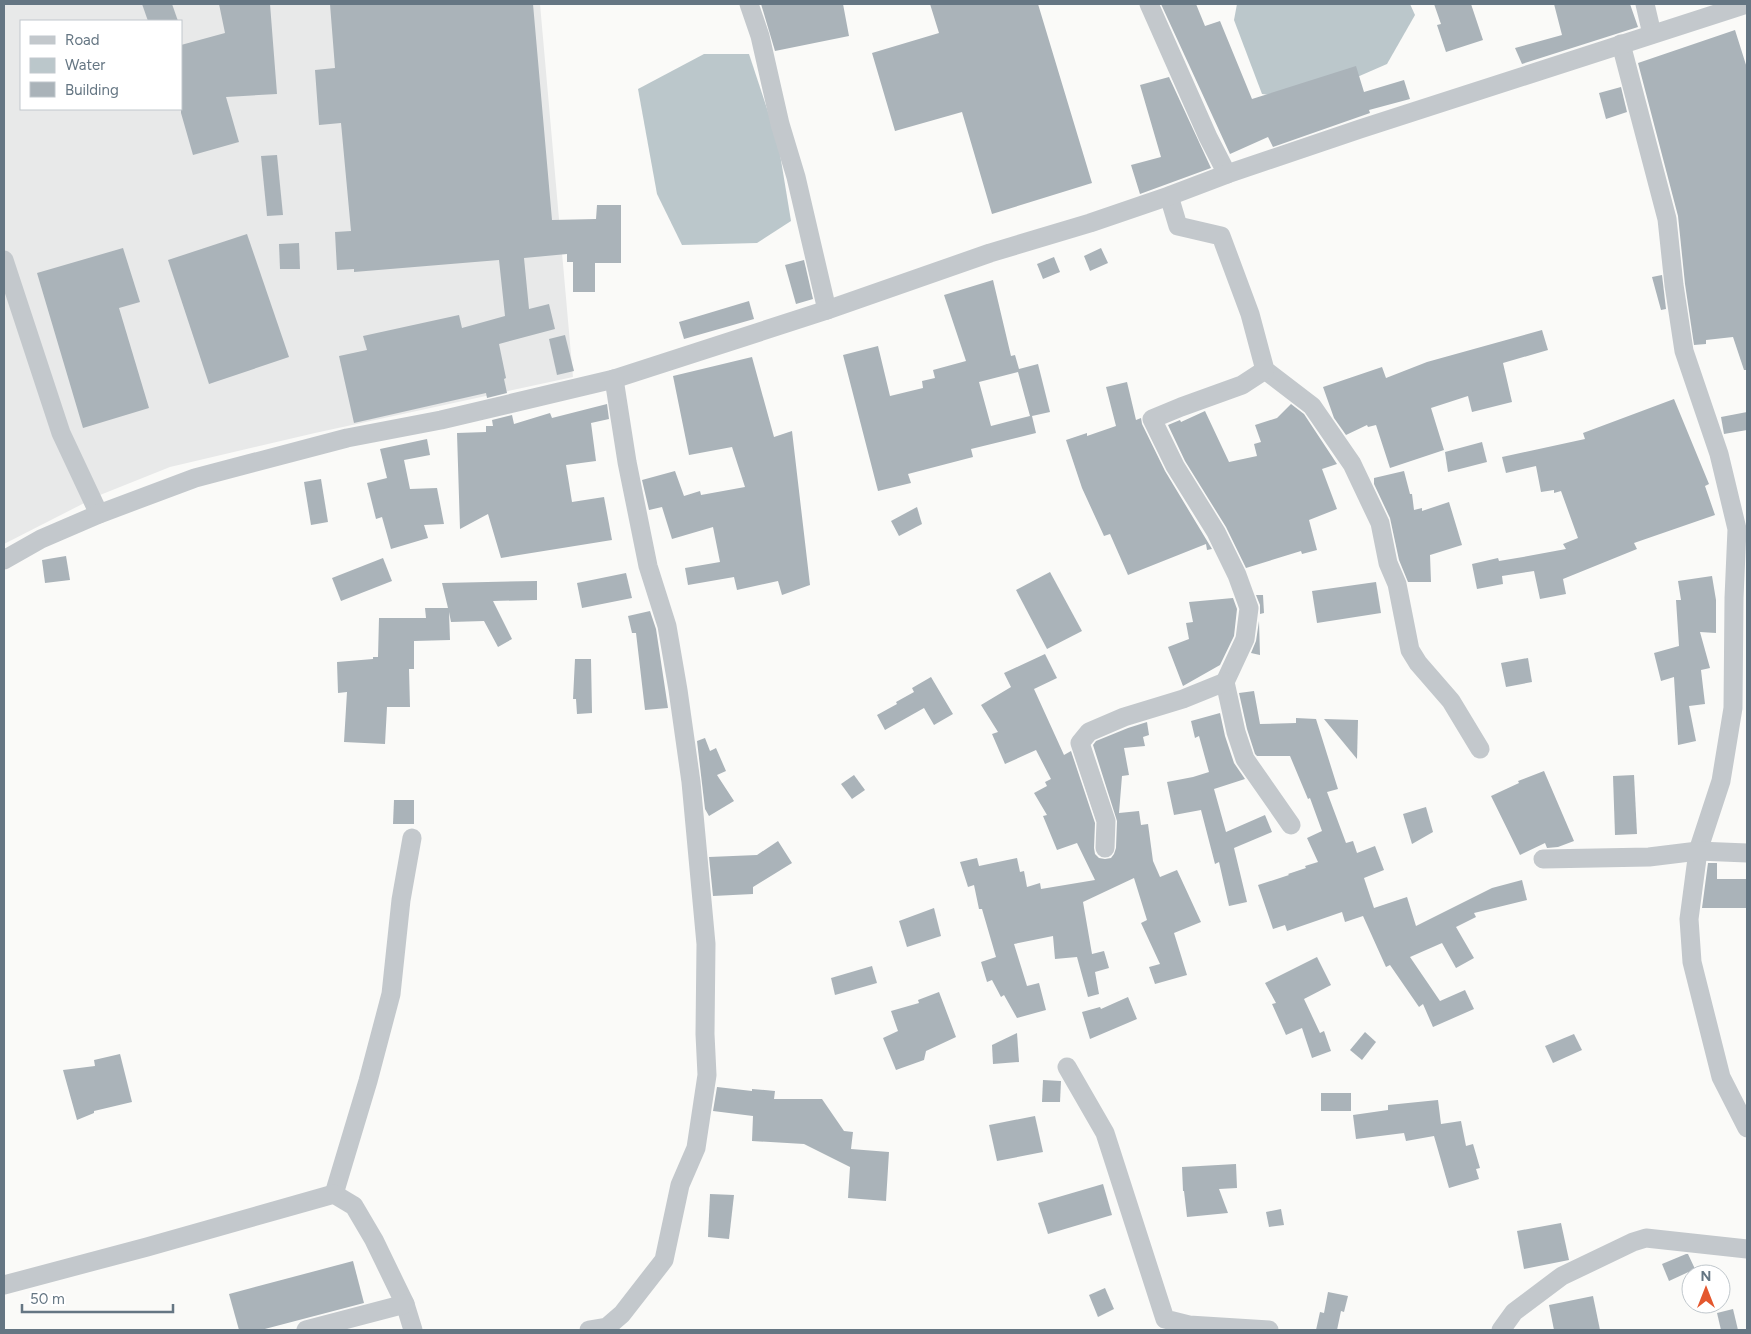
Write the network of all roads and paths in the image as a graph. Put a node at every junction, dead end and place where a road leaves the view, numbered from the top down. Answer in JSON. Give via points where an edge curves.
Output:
{"nodes":[{"id":1,"x":749,"y":4,"type":"edge"},
{"id":2,"x":1149,"y":4,"type":"edge"},
{"id":3,"x":1645,"y":4,"type":"edge"},
{"id":4,"x":1746,"y":4,"type":"edge"},
{"id":5,"x":1652,"y":34,"type":"junction"},
{"id":6,"x":1621,"y":44,"type":"junction"},
{"id":7,"x":1227,"y":174,"type":"junction"},
{"id":8,"x":1169,"y":196,"type":"junction"},
{"id":9,"x":4,"y":260,"type":"edge"},
{"id":10,"x":827,"y":310,"type":"junction"},
{"id":11,"x":1265,"y":370,"type":"junction"},
{"id":12,"x":614,"y":379,"type":"junction"},
{"id":13,"x":99,"y":514,"type":"junction"},
{"id":14,"x":4,"y":560,"type":"edge"},
{"id":15,"x":1225,"y":682,"type":"junction"},
{"id":16,"x":1480,"y":748,"type":"dead end"},
{"id":17,"x":1291,"y":825,"type":"dead end"},
{"id":18,"x":412,"y":838,"type":"dead end"},
{"id":19,"x":1105,"y":848,"type":"dead end"},
{"id":20,"x":1698,"y":851,"type":"junction"},
{"id":21,"x":1747,"y":853,"type":"edge"},
{"id":22,"x":1543,"y":859,"type":"dead end"},
{"id":23,"x":1067,"y":1067,"type":"dead end"},
{"id":24,"x":1747,"y":1128,"type":"edge"},
{"id":25,"x":334,"y":1194,"type":"junction"},
{"id":26,"x":1747,"y":1249,"type":"edge"},
{"id":27,"x":4,"y":1285,"type":"edge"},
{"id":28,"x":405,"y":1304,"type":"junction"},
{"id":29,"x":306,"y":1330,"type":"edge"},
{"id":30,"x":413,"y":1330,"type":"edge"},
{"id":31,"x":589,"y":1330,"type":"edge"},
{"id":32,"x":1269,"y":1330,"type":"edge"},
{"id":33,"x":1501,"y":1330,"type":"edge"}],
"edges":[{"from":1,"to":10,"type":"street","via":[[796,177]]},
{"from":2,"to":7,"type":"street"},
{"from":3,"to":5,"type":"street"},
{"from":4,"to":5,"type":"street"},
{"from":5,"to":6,"type":"street"},
{"from":6,"to":7,"type":"street"},
{"from":6,"to":20,"type":"street","via":[[1667,219],[1684,351],[1719,454],[1737,529],[1733,708],[1720,781]]},
{"from":7,"to":8,"type":"street"},
{"from":8,"to":10,"type":"street","via":[[990,253]]},
{"from":8,"to":11,"type":"street","via":[[1178,226],[1221,236],[1250,314]]},
{"from":9,"to":13,"type":"street","via":[[61,433]]},
{"from":10,"to":12,"type":"street"},
{"from":11,"to":15,"type":"street","via":[[1242,385],[1152,419],[1175,466],[1220,541],[1249,608],[1245,639]]},
{"from":11,"to":16,"type":"street","via":[[1312,406],[1352,464],[1380,523],[1388,562],[1397,584],[1410,650],[1452,701]]},
{"from":12,"to":13,"type":"street","via":[[318,445],[195,478]]},
{"from":12,"to":31,"type":"street","via":[[648,566],[667,626],[691,782],[706,944],[707,1075],[696,1148],[680,1186],[664,1260],[622,1314],[607,1327]]},
{"from":13,"to":14,"type":"street","via":[[41,539]]},
{"from":15,"to":17,"type":"street","via":[[1245,759]]},
{"from":15,"to":19,"type":"street","via":[[1124,717],[1089,732],[1080,743],[1106,821]]},
{"from":18,"to":25,"type":"street","via":[[401,900],[391,994]]},
{"from":20,"to":21,"type":"street"},
{"from":20,"to":22,"type":"street","via":[[1649,857]]},
{"from":20,"to":24,"type":"street","via":[[1689,919],[1692,962],[1722,1077]]},
{"from":23,"to":32,"type":"street","via":[[1105,1133],[1165,1319],[1190,1325]]},
{"from":25,"to":27,"type":"street"},
{"from":25,"to":28,"type":"street","via":[[354,1206]]},
{"from":26,"to":33,"type":"street","via":[[1646,1238],[1633,1242],[1562,1276],[1514,1312]]},
{"from":28,"to":29,"type":"street"},
{"from":28,"to":30,"type":"street"}]}
